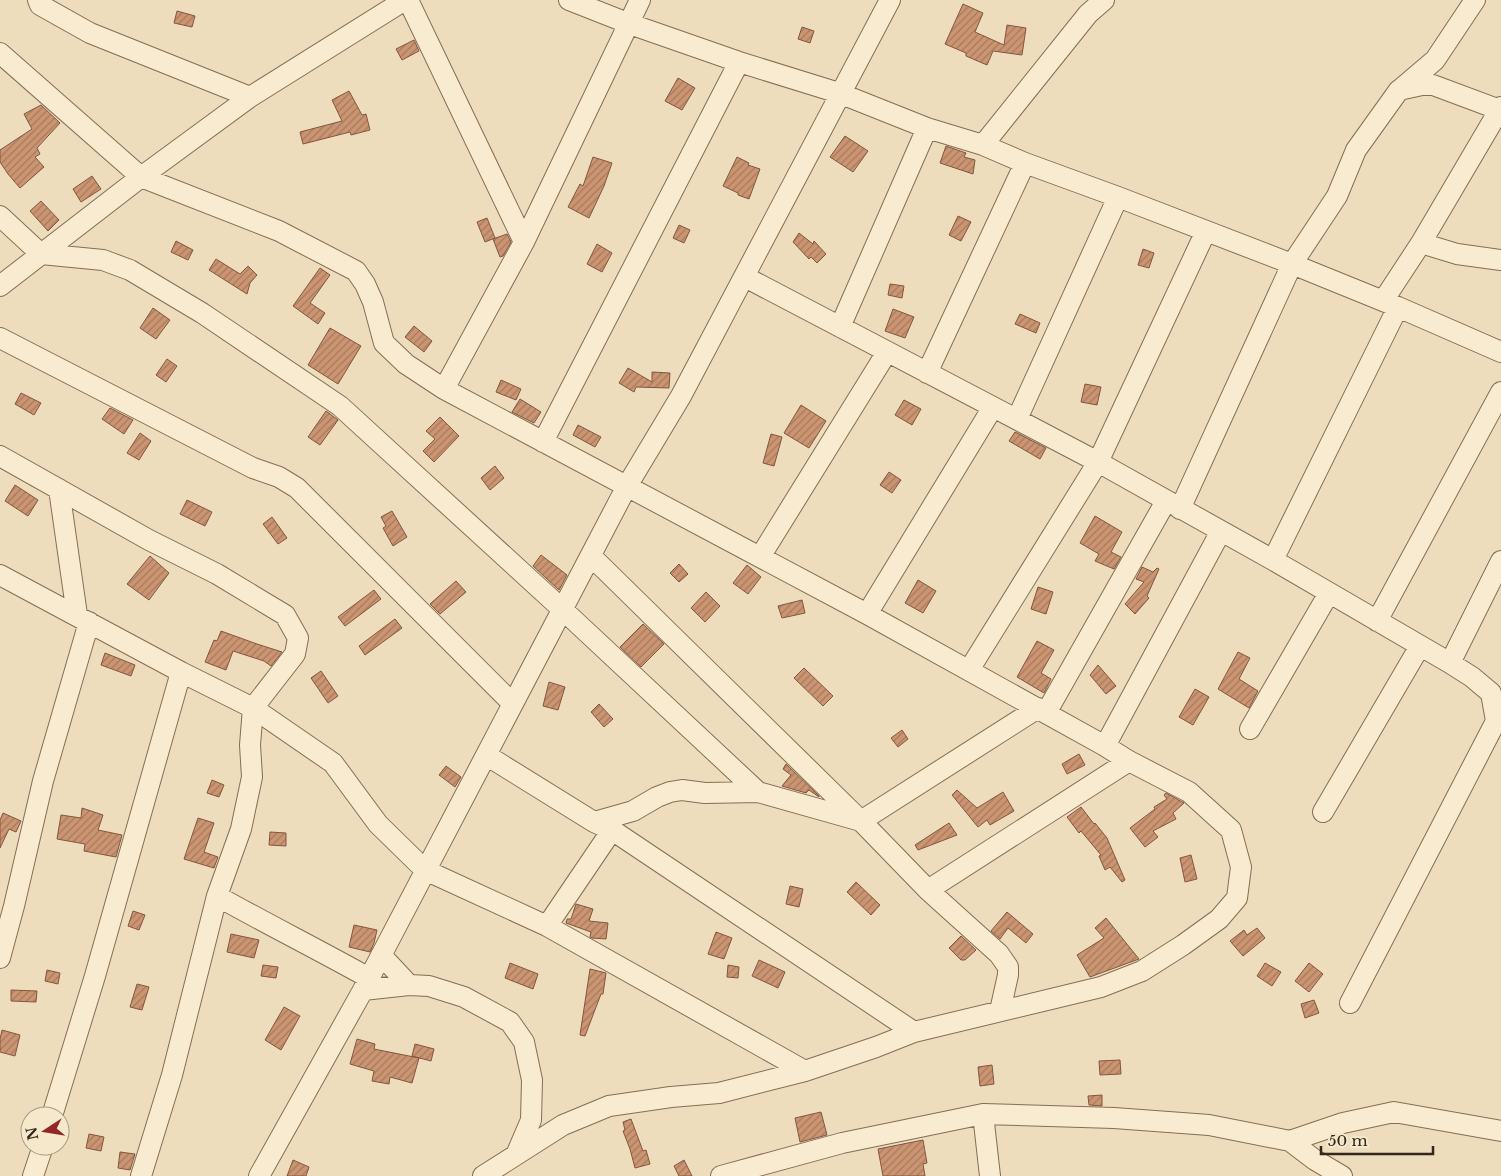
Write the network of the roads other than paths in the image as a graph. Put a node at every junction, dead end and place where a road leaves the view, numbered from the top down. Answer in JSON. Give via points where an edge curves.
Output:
{"nodes":[{"id":1,"x":38,"y":0,"type":"edge"},
{"id":2,"x":406,"y":0,"type":"edge"},
{"id":3,"x":569,"y":0,"type":"edge"},
{"id":4,"x":640,"y":0,"type":"edge"},
{"id":5,"x":890,"y":0,"type":"edge"},
{"id":6,"x":1104,"y":0,"type":"edge"},
{"id":7,"x":1474,"y":0,"type":"edge"},
{"id":8,"x":630,"y":24,"type":"junction"},
{"id":9,"x":0,"y":53,"type":"edge"},
{"id":10,"x":739,"y":62,"type":"junction"},
{"id":11,"x":1399,"y":90,"type":"junction"},
{"id":12,"x":839,"y":93,"type":"junction"},
{"id":13,"x":250,"y":97,"type":"junction"},
{"id":14,"x":1500,"y":108,"type":"edge"},
{"id":15,"x":927,"y":128,"type":"junction"},
{"id":16,"x":983,"y":145,"type":"junction"},
{"id":17,"x":1025,"y":163,"type":"junction"},
{"id":18,"x":141,"y":177,"type":"junction"},
{"id":19,"x":1118,"y":197,"type":"junction"},
{"id":20,"x":0,"y":216,"type":"edge"},
{"id":21,"x":1206,"y":231,"type":"junction"},
{"id":22,"x":524,"y":242,"type":"junction"},
{"id":23,"x":1420,"y":243,"type":"junction"},
{"id":24,"x":41,"y":254,"type":"junction"},
{"id":25,"x":1501,"y":260,"type":"edge"},
{"id":26,"x":1292,"y":264,"type":"junction"},
{"id":27,"x":745,"y":277,"type":"junction"},
{"id":28,"x":0,"y":286,"type":"edge"},
{"id":29,"x":1391,"y":304,"type":"junction"},
{"id":30,"x":840,"y":327,"type":"junction"},
{"id":31,"x":0,"y":338,"type":"edge"},
{"id":32,"x":887,"y":352,"type":"junction"},
{"id":33,"x":1501,"y":352,"type":"edge"},
{"id":34,"x":927,"y":373,"type":"junction"},
{"id":35,"x":444,"y":389,"type":"junction"},
{"id":36,"x":1501,"y":392,"type":"edge"},
{"id":37,"x":993,"y":407,"type":"junction"},
{"id":38,"x":1017,"y":419,"type":"junction"},
{"id":39,"x":544,"y":442,"type":"junction"},
{"id":40,"x":0,"y":456,"type":"edge"},
{"id":41,"x":1098,"y":462,"type":"junction"},
{"id":42,"x":627,"y":486,"type":"junction"},
{"id":43,"x":59,"y":489,"type":"junction"},
{"id":44,"x":1173,"y":505,"type":"junction"},
{"id":45,"x":1221,"y":532,"type":"junction"},
{"id":46,"x":591,"y":556,"type":"junction"},
{"id":47,"x":760,"y":557,"type":"junction"},
{"id":48,"x":1272,"y":560,"type":"junction"},
{"id":49,"x":1501,"y":561,"type":"edge"},
{"id":50,"x":0,"y":574,"type":"edge"},
{"id":51,"x":1329,"y":593,"type":"junction"},
{"id":52,"x":562,"y":609,"type":"junction"},
{"id":53,"x":867,"y":614,"type":"junction"},
{"id":54,"x":83,"y":618,"type":"junction"},
{"id":55,"x":1377,"y":621,"type":"junction"},
{"id":56,"x":1420,"y":646,"type":"junction"},
{"id":57,"x":1450,"y":663,"type":"junction"},
{"id":58,"x":969,"y":670,"type":"junction"},
{"id":59,"x":181,"y":672,"type":"junction"},
{"id":60,"x":513,"y":704,"type":"junction"},
{"id":61,"x":253,"y":708,"type":"junction"},
{"id":62,"x":1042,"y":710,"type":"junction"},
{"id":63,"x":1250,"y":729,"type":"dead end"},
{"id":64,"x":1105,"y":746,"type":"junction"},
{"id":65,"x":486,"y":755,"type":"junction"},
{"id":66,"x":1130,"y":761,"type":"junction"},
{"id":67,"x":758,"y":792,"type":"junction"},
{"id":68,"x":1323,"y":812,"type":"dead end"},
{"id":69,"x":862,"y":821,"type":"junction"},
{"id":70,"x":594,"y":822,"type":"junction"},
{"id":71,"x":612,"y":830,"type":"junction"},
{"id":72,"x":425,"y":870,"type":"junction"},
{"id":73,"x":928,"y":890,"type":"junction"},
{"id":74,"x":217,"y":896,"type":"junction"},
{"id":75,"x":547,"y":926,"type":"junction"},
{"id":76,"x":381,"y":955,"type":"junction"},
{"id":77,"x":0,"y":958,"type":"edge"},
{"id":78,"x":366,"y":984,"type":"junction"},
{"id":79,"x":409,"y":986,"type":"junction"},
{"id":80,"x":1350,"y":1003,"type":"dead end"},
{"id":81,"x":1000,"y":1011,"type":"junction"},
{"id":82,"x":914,"y":1032,"type":"junction"},
{"id":83,"x":805,"y":1071,"type":"junction"},
{"id":84,"x":55,"y":1106,"type":"edge"},
{"id":85,"x":983,"y":1114,"type":"junction"},
{"id":86,"x":1501,"y":1131,"type":"edge"},
{"id":87,"x":1290,"y":1142,"type":"junction"},
{"id":88,"x":516,"y":1155,"type":"junction"},
{"id":89,"x":40,"y":1156,"type":"edge"},
{"id":90,"x":34,"y":1176,"type":"edge"},
{"id":91,"x":141,"y":1176,"type":"edge"},
{"id":92,"x":259,"y":1176,"type":"edge"},
{"id":93,"x":483,"y":1176,"type":"edge"},
{"id":94,"x":720,"y":1176,"type":"edge"},
{"id":95,"x":990,"y":1176,"type":"edge"},
{"id":96,"x":1342,"y":1176,"type":"edge"}],
"edges":[{"from":1,"to":13,"type":"street","via":[[40,5],[90,33]]},
{"from":2,"to":13,"type":"street"},
{"from":2,"to":22,"type":"street"},
{"from":3,"to":8,"type":"street"},
{"from":4,"to":8,"type":"street"},
{"from":5,"to":12,"type":"street"},
{"from":6,"to":16,"type":"street","via":[[1088,14]]},
{"from":7,"to":11,"type":"street","via":[[1435,60]]},
{"from":8,"to":10,"type":"street"},
{"from":8,"to":22,"type":"street"},
{"from":9,"to":18,"type":"street"},
{"from":10,"to":12,"type":"street"},
{"from":10,"to":39,"type":"street"},
{"from":11,"to":14,"type":"street","via":[[1433,85]]},
{"from":11,"to":26,"type":"street","via":[[1356,150],[1337,196]]},
{"from":12,"to":15,"type":"street"},
{"from":12,"to":27,"type":"street"},
{"from":13,"to":18,"type":"street"},
{"from":14,"to":23,"type":"street"},
{"from":15,"to":16,"type":"street"},
{"from":15,"to":30,"type":"street"},
{"from":16,"to":17,"type":"street"},
{"from":17,"to":19,"type":"street"},
{"from":17,"to":34,"type":"street"},
{"from":18,"to":24,"type":"street"},
{"from":18,"to":35,"type":"street","via":[[279,231],[356,271],[373,302],[384,343],[406,364]]},
{"from":19,"to":21,"type":"street"},
{"from":19,"to":38,"type":"street"},
{"from":20,"to":24,"type":"street"},
{"from":21,"to":26,"type":"street"},
{"from":21,"to":41,"type":"street"},
{"from":22,"to":35,"type":"street"},
{"from":23,"to":25,"type":"street","via":[[1457,254]]},
{"from":23,"to":29,"type":"street"},
{"from":24,"to":28,"type":"street"},
{"from":24,"to":52,"type":"street","via":[[103,260],[130,270],[340,406]]},
{"from":26,"to":29,"type":"street"},
{"from":26,"to":44,"type":"street"},
{"from":27,"to":30,"type":"street"},
{"from":27,"to":42,"type":"street","via":[[681,396]]},
{"from":29,"to":33,"type":"street"},
{"from":29,"to":48,"type":"street"},
{"from":30,"to":32,"type":"street"},
{"from":31,"to":60,"type":"street","via":[[297,488]]},
{"from":32,"to":34,"type":"street"},
{"from":32,"to":47,"type":"street"},
{"from":34,"to":37,"type":"street"},
{"from":35,"to":39,"type":"street"},
{"from":36,"to":55,"type":"street"},
{"from":37,"to":38,"type":"street"},
{"from":37,"to":53,"type":"street"},
{"from":38,"to":41,"type":"street"},
{"from":39,"to":42,"type":"street"},
{"from":40,"to":43,"type":"street"},
{"from":41,"to":44,"type":"street"},
{"from":41,"to":58,"type":"street"},
{"from":42,"to":46,"type":"street"},
{"from":42,"to":47,"type":"street"},
{"from":43,"to":54,"type":"street"},
{"from":43,"to":61,"type":"street","via":[[217,574],[285,615],[298,638],[294,654]]},
{"from":44,"to":45,"type":"street"},
{"from":44,"to":62,"type":"street"},
{"from":45,"to":48,"type":"street"},
{"from":45,"to":64,"type":"street"},
{"from":46,"to":52,"type":"street"},
{"from":46,"to":69,"type":"street"},
{"from":47,"to":53,"type":"street"},
{"from":48,"to":51,"type":"street"},
{"from":49,"to":57,"type":"street"},
{"from":50,"to":54,"type":"street"},
{"from":51,"to":55,"type":"street"},
{"from":51,"to":63,"type":"street"},
{"from":52,"to":60,"type":"street"},
{"from":52,"to":67,"type":"street"},
{"from":53,"to":58,"type":"street"},
{"from":54,"to":59,"type":"street"},
{"from":54,"to":77,"type":"street"},
{"from":55,"to":56,"type":"street"},
{"from":56,"to":57,"type":"street"},
{"from":56,"to":68,"type":"street"},
{"from":57,"to":80,"type":"street","via":[[1491,694],[1496,721]]},
{"from":58,"to":62,"type":"street"},
{"from":59,"to":61,"type":"street"},
{"from":59,"to":84,"type":"street","via":[[96,976]]},
{"from":60,"to":65,"type":"street"},
{"from":61,"to":72,"type":"street","via":[[333,763],[378,824]]},
{"from":61,"to":74,"type":"street","via":[[252,777],[242,829]]},
{"from":62,"to":64,"type":"street"},
{"from":62,"to":69,"type":"street"},
{"from":64,"to":66,"type":"street"},
{"from":65,"to":70,"type":"street"},
{"from":65,"to":72,"type":"street"},
{"from":66,"to":73,"type":"street"},
{"from":66,"to":81,"type":"street","via":[[1189,792],[1231,830],[1241,867],[1237,898],[1219,919],[1142,971],[1101,987]]},
{"from":67,"to":69,"type":"street"},
{"from":67,"to":70,"type":"street","via":[[670,792],[633,810]]},
{"from":69,"to":73,"type":"street"},
{"from":70,"to":71,"type":"street"},
{"from":71,"to":75,"type":"street"},
{"from":71,"to":82,"type":"street"},
{"from":72,"to":75,"type":"street"},
{"from":72,"to":76,"type":"street"},
{"from":73,"to":81,"type":"street","via":[[999,954],[1008,967]]},
{"from":74,"to":78,"type":"street","via":[[318,949]]},
{"from":74,"to":91,"type":"street","via":[[172,1075]]},
{"from":75,"to":83,"type":"street"},
{"from":76,"to":78,"type":"street"},
{"from":76,"to":79,"type":"street"},
{"from":78,"to":79,"type":"street"},
{"from":78,"to":92,"type":"street"},
{"from":79,"to":88,"type":"street","via":[[429,986],[464,997],[510,1022],[524,1042],[532,1080],[531,1120]]},
{"from":81,"to":82,"type":"street"},
{"from":82,"to":83,"type":"street"},
{"from":83,"to":88,"type":"street","via":[[719,1092],[609,1106],[563,1125]]},
{"from":85,"to":87,"type":"street","via":[[1209,1125]]},
{"from":85,"to":94,"type":"street","via":[[842,1144]]},
{"from":85,"to":95,"type":"street"},
{"from":86,"to":87,"type":"street","via":[[1394,1112],[1343,1123]]},
{"from":87,"to":96,"type":"street"},
{"from":88,"to":93,"type":"street"},
{"from":89,"to":90,"type":"street"}]}
